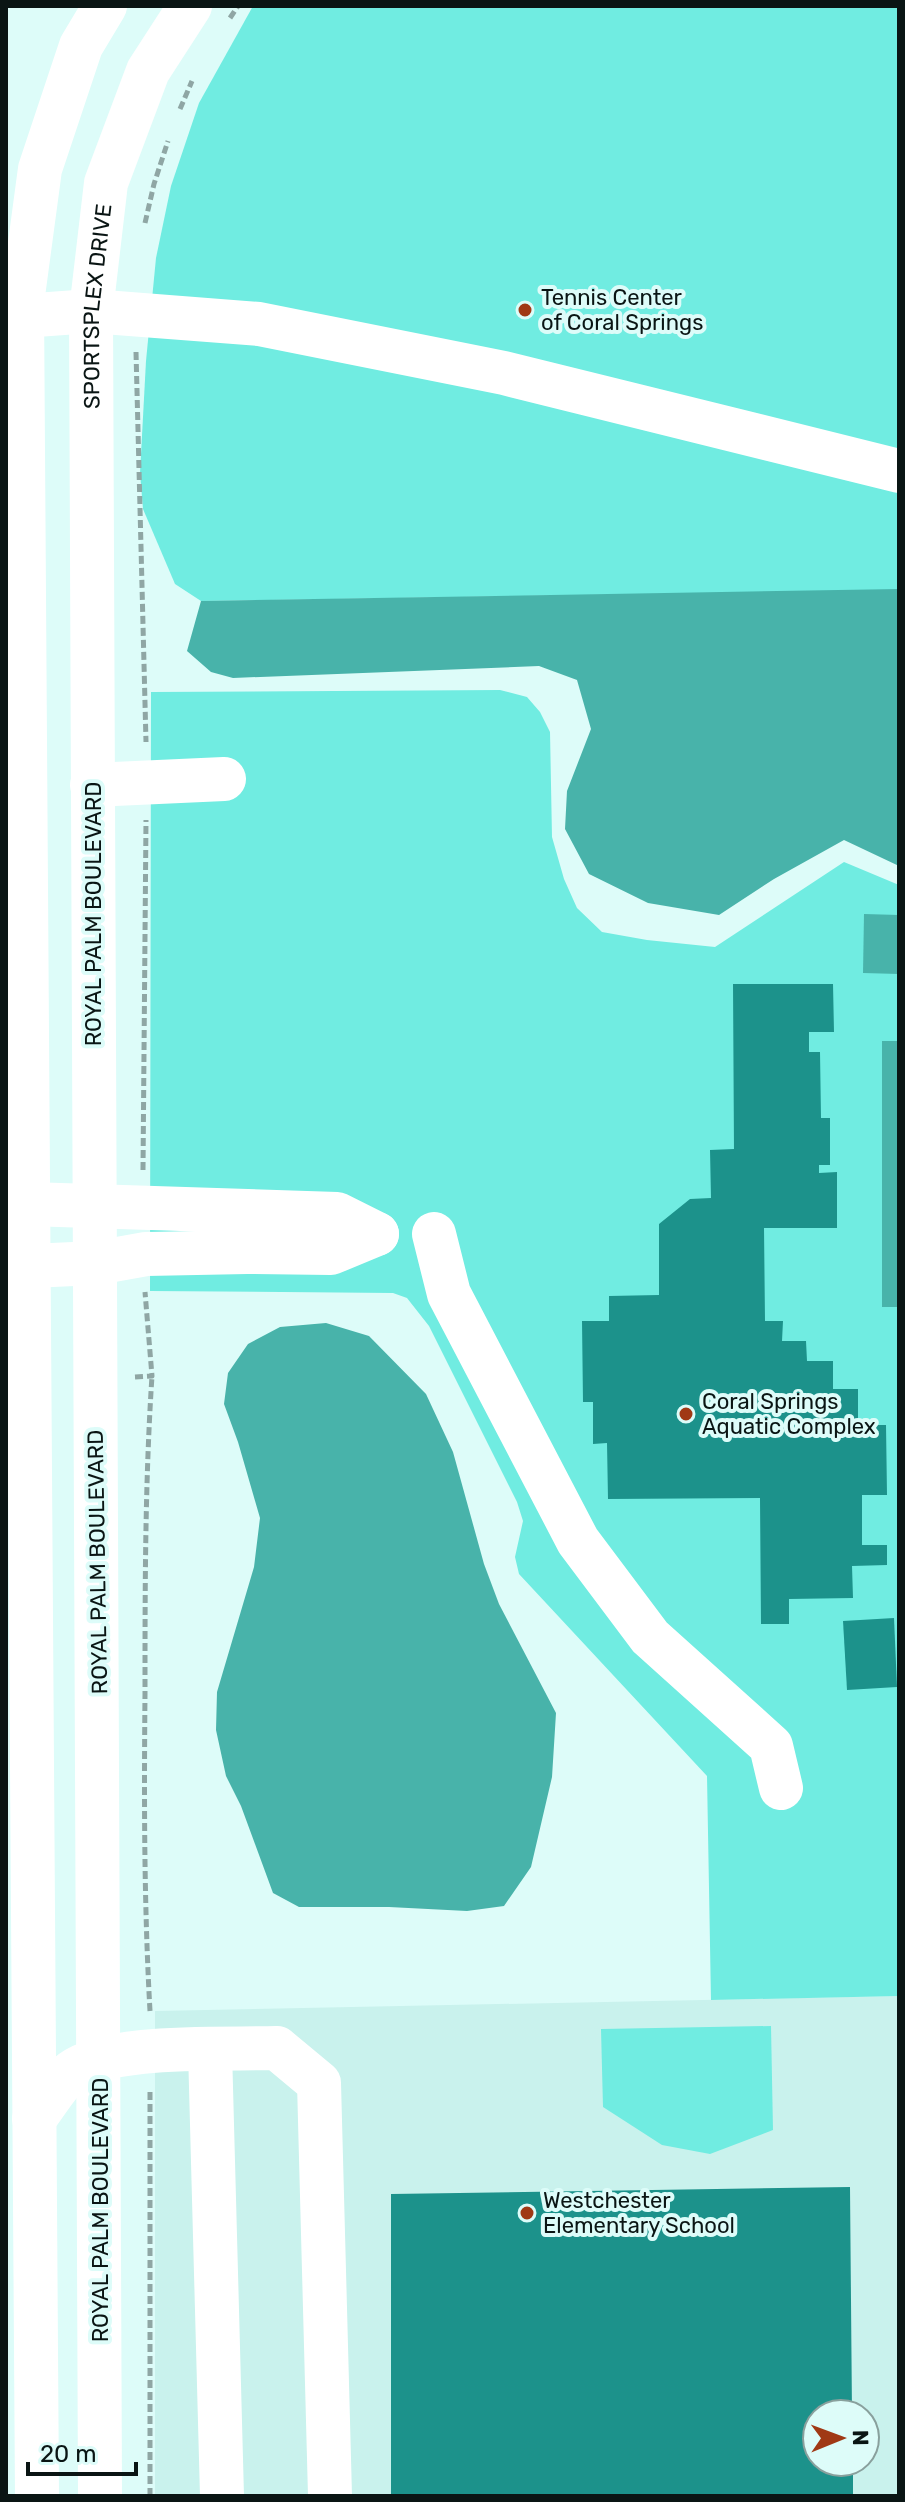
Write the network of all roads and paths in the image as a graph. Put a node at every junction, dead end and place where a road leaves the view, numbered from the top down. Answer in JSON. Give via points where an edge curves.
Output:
{"nodes":[{"id":1,"x":105,"y":6,"type":"edge"},
{"id":2,"x":238,"y":6,"type":"edge"},
{"id":3,"x":206,"y":18,"type":"edge"},
{"id":4,"x":194,"y":78,"type":"dead end"},
{"id":5,"x":176,"y":120,"type":"dead end"},
{"id":6,"x":171,"y":132,"type":"dead end"},
{"id":7,"x":142,"y":234,"type":"dead end"},
{"id":8,"x":91,"y":311,"type":"junction"},
{"id":9,"x":22,"y":316,"type":"junction"},
{"id":10,"x":899,"y":471,"type":"edge"},
{"id":11,"x":91,"y":628,"type":"joint"},
{"id":12,"x":224,"y":779,"type":"dead end"},
{"id":13,"x":92,"y":785,"type":"junction"},
{"id":14,"x":96,"y":1204,"type":"junction"},
{"id":15,"x":18,"y":1211,"type":"edge"},
{"id":16,"x":434,"y":1234,"type":"dead end"},
{"id":17,"x":18,"y":1257,"type":"edge"},
{"id":18,"x":96,"y":1263,"type":"junction"},
{"id":19,"x":152,"y":1376,"type":"dead end"},
{"id":20,"x":781,"y":1788,"type":"dead end"},
{"id":21,"x":210,"y":2050,"type":"junction"},
{"id":22,"x":150,"y":2052,"type":"junction"},
{"id":23,"x":99,"y":2058,"type":"junction"},
{"id":24,"x":34,"y":2119,"type":"junction"},
{"id":25,"x":21,"y":2411,"type":"edge"},
{"id":26,"x":37,"y":2496,"type":"edge"},
{"id":27,"x":100,"y":2496,"type":"edge"},
{"id":28,"x":150,"y":2496,"type":"edge"},
{"id":29,"x":222,"y":2496,"type":"edge"},
{"id":30,"x":330,"y":2496,"type":"edge"}],
"edges":[{"from":1,"to":9,"type":"street","via":[[81,46],[40,169]]},
{"from":2,"to":3,"type":"path"},
{"from":3,"to":8,"type":"street","name":"SPORTSPLEX DRIVE","via":[[148,71],[106,183]]},
{"from":4,"to":5,"type":"path"},
{"from":6,"to":7,"type":"path"},
{"from":8,"to":9,"type":"street"},
{"from":8,"to":10,"type":"street","via":[[259,324],[320,336],[504,373]]},
{"from":8,"to":11,"type":"street","name":"SPORTSPLEX DRIVE"},
{"from":9,"to":15,"type":"street"},
{"from":11,"to":13,"type":"street","name":"ROYAL PALM BOULEVARD"},
{"from":12,"to":13,"type":"street"},
{"from":13,"to":14,"type":"street","name":"ROYAL PALM BOULEVARD"},
{"from":14,"to":15,"type":"street"},
{"from":14,"to":18,"type":"street","name":"ROYAL PALM BOULEVARD"},
{"from":14,"to":18,"type":"street","via":[[337,1214],[377,1234],[331,1253],[146,1254]]},
{"from":15,"to":17,"type":"street"},
{"from":16,"to":20,"type":"street","via":[[449,1294],[578,1541],[650,1637],[771,1746]]},
{"from":17,"to":18,"type":"street"},
{"from":17,"to":24,"type":"street"},
{"from":18,"to":23,"type":"street","name":"ROYAL PALM BOULEVARD"},
{"from":19,"to":22,"type":"path","via":[[145,1485],[144,1774]]},
{"from":21,"to":22,"type":"street"},
{"from":21,"to":29,"type":"street"},
{"from":21,"to":30,"type":"street","via":[[277,2048],[319,2083]]},
{"from":22,"to":23,"type":"street"},
{"from":22,"to":28,"type":"path"},
{"from":23,"to":24,"type":"street","via":[[68,2074]]},
{"from":23,"to":27,"type":"street","name":"ROYAL PALM BOULEVARD"},
{"from":24,"to":25,"type":"street"},
{"from":25,"to":26,"type":"street"}]}
